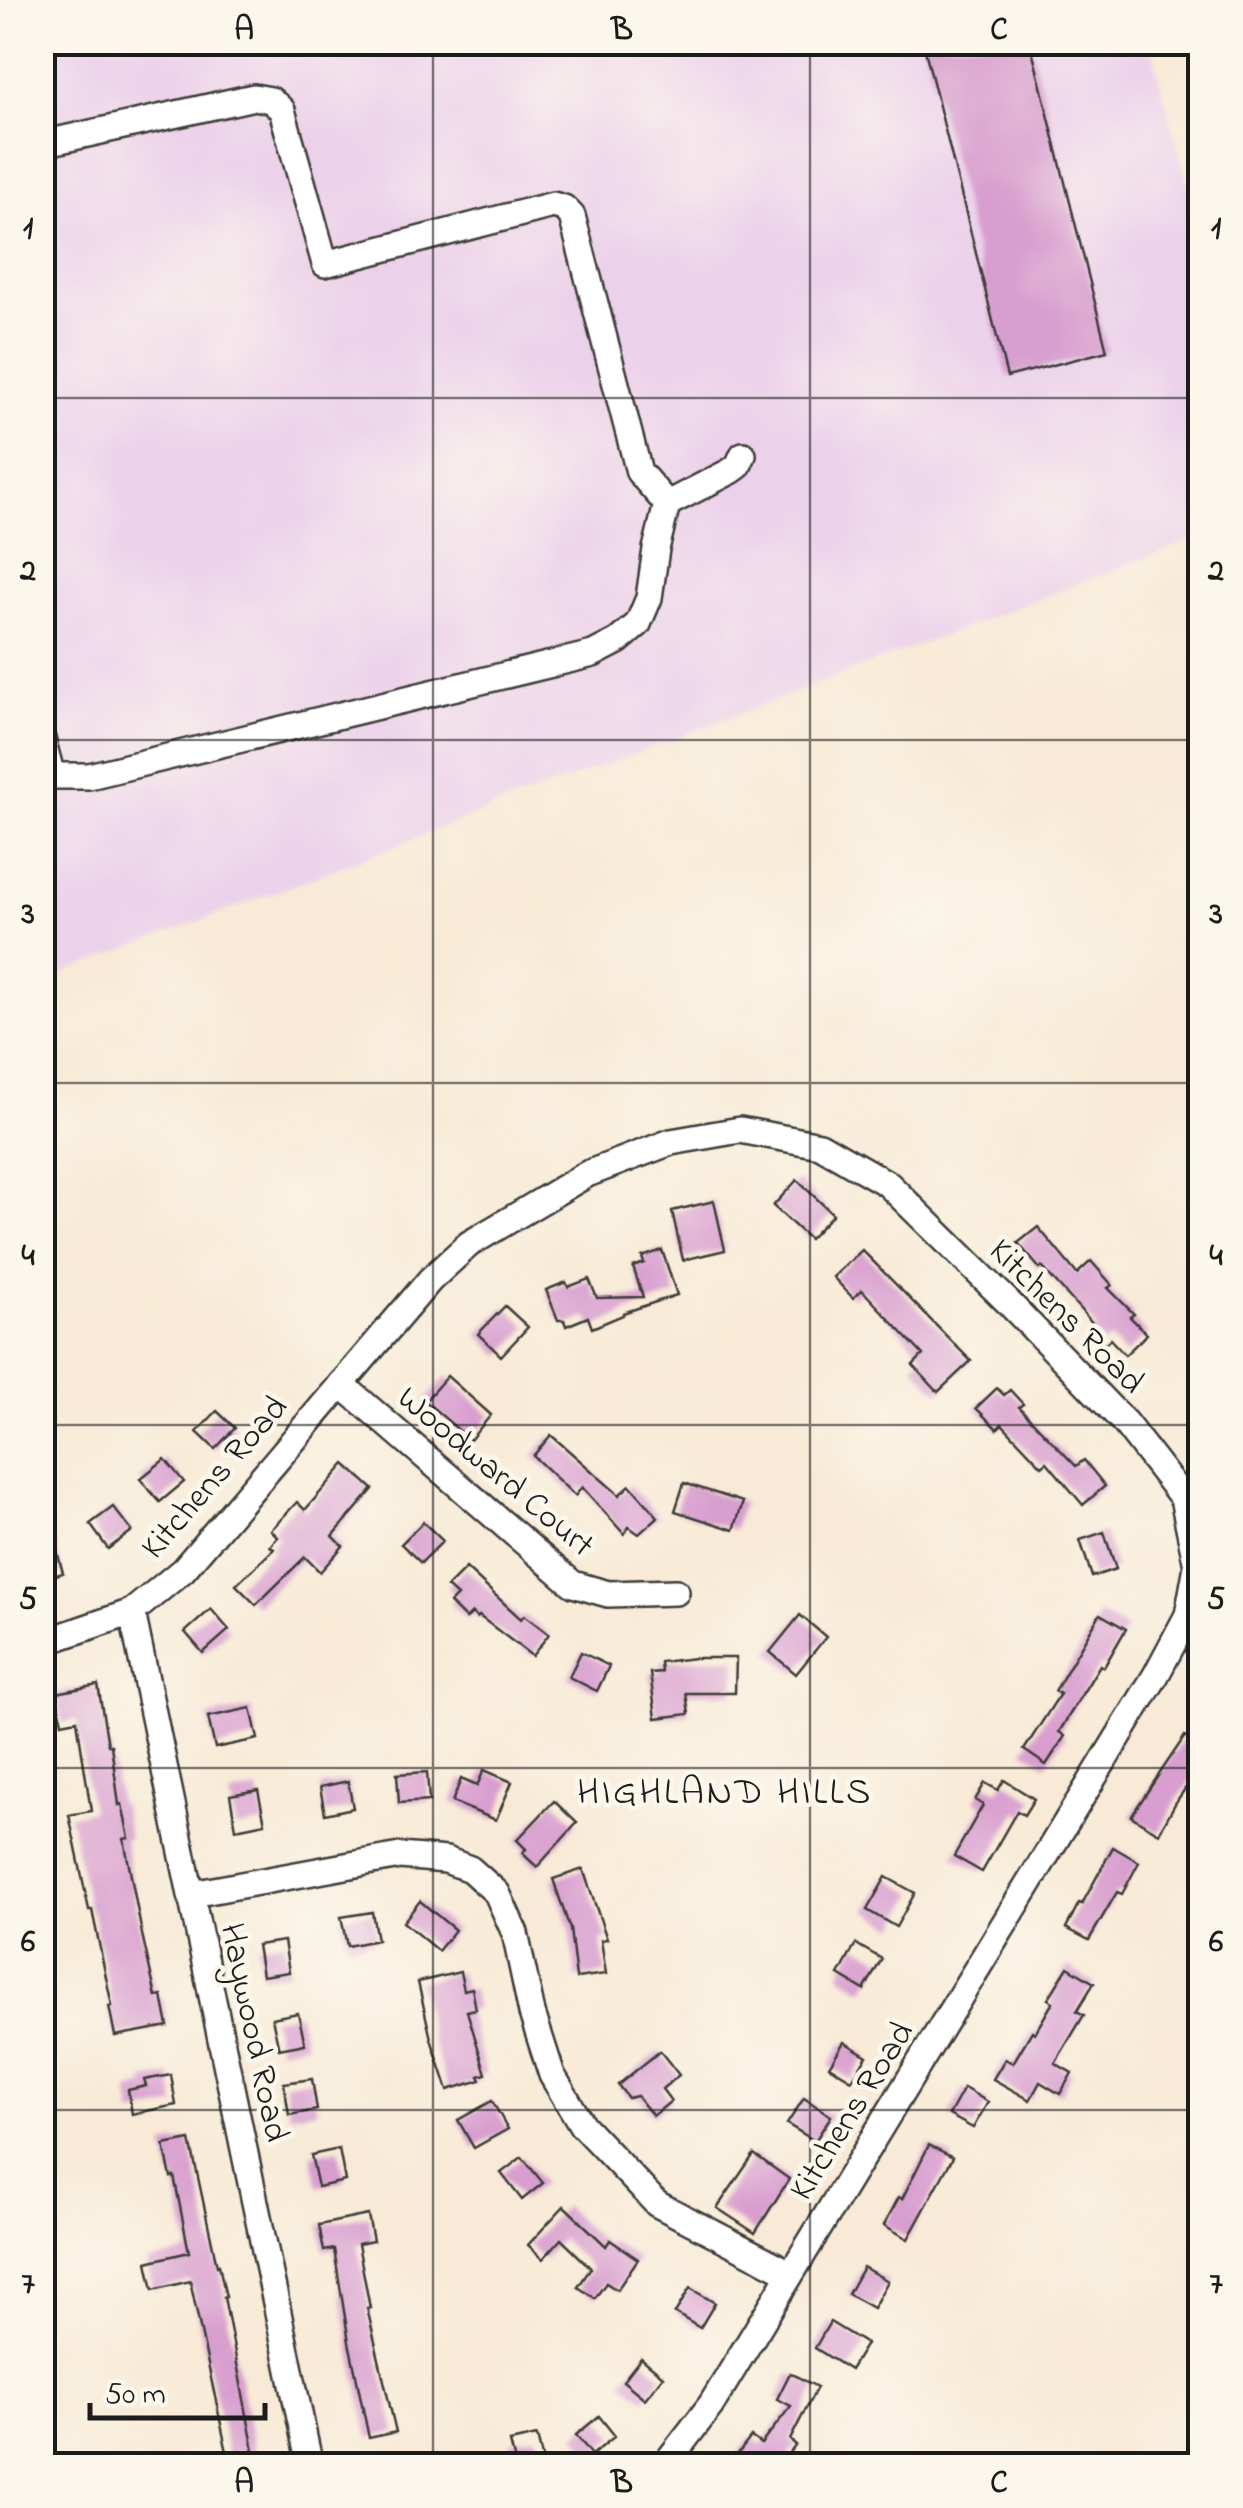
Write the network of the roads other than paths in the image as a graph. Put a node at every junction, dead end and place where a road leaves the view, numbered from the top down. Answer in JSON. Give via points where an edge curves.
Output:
{"nodes":[{"id":1,"x":42,"y":144,"type":"edge"},
{"id":2,"x":743,"y":456,"type":"dead end"},
{"id":3,"x":667,"y":504,"type":"junction"},
{"id":4,"x":42,"y":738,"type":"edge"},
{"id":5,"x":48,"y":776,"type":"edge"},
{"id":6,"x":341,"y":1384,"type":"junction"},
{"id":7,"x":676,"y":1592,"type":"dead end"},
{"id":8,"x":132,"y":1612,"type":"junction"},
{"id":9,"x":42,"y":1643,"type":"edge"},
{"id":10,"x":192,"y":1894,"type":"junction"},
{"id":11,"x":790,"y":2273,"type":"junction"},
{"id":12,"x":310,"y":2466,"type":"edge"},
{"id":13,"x":664,"y":2466,"type":"edge"}],
"edges":[{"from":1,"to":3,"type":"street","via":[[254,97],[271,100],[282,110],[324,264],[552,205],[564,208],[572,216],[639,472]]},
{"from":2,"to":3,"type":"street","via":[[738,466]]},
{"from":3,"to":5,"type":"street","via":[[638,624],[593,654],[88,776]]},
{"from":4,"to":5,"type":"street"},
{"from":6,"to":7,"type":"street","name":"Woodward Court","via":[[573,1584],[608,1594]]},
{"from":6,"to":8,"type":"street","name":"Kitchens Road","via":[[183,1570]]},
{"from":6,"to":11,"type":"street","name":"Kitchens Road","via":[[469,1244],[587,1174],[671,1142],[740,1130],[820,1145],[888,1184],[1126,1423],[1183,1498],[1197,1566],[1188,1615]]},
{"from":8,"to":9,"type":"street","name":"Kitchens Road"},
{"from":8,"to":10,"type":"street","name":"Haywood Road"},
{"from":10,"to":11,"type":"street","via":[[400,1856],[470,1868],[497,1893],[515,1933],[552,2075],[582,2126],[657,2204]]},
{"from":10,"to":12,"type":"street","name":"Haywood Road"},
{"from":11,"to":13,"type":"street","name":"Kitchens Road","via":[[710,2405]]}]}
